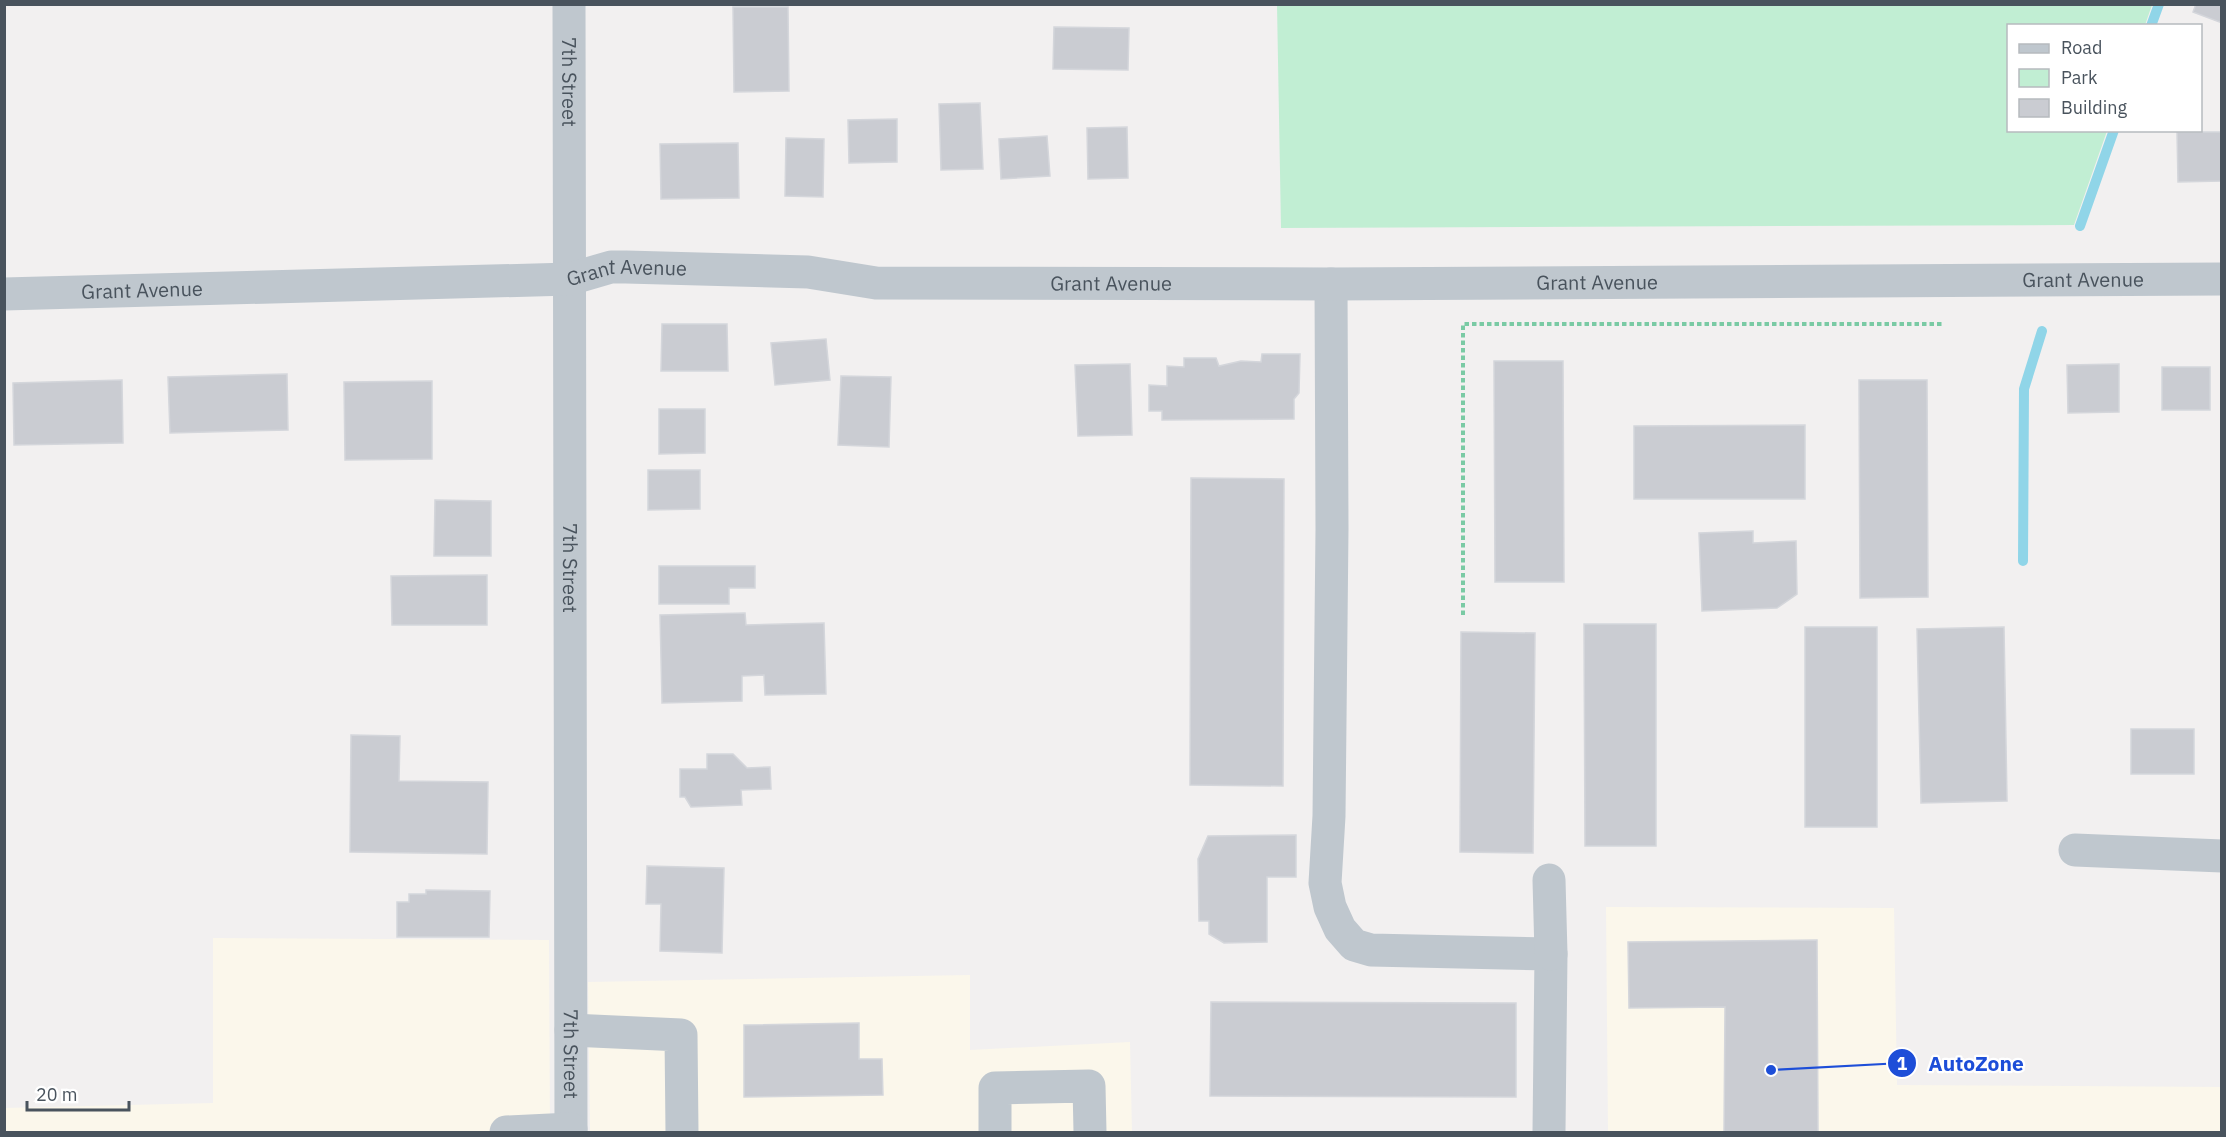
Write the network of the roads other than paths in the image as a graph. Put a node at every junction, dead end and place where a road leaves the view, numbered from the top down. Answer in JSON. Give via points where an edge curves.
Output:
{"nodes":[{"id":1,"x":569,"y":4,"type":"edge"},
{"id":2,"x":570,"y":279,"type":"junction"},
{"id":3,"x":2222,"y":279,"type":"edge"},
{"id":4,"x":1331,"y":284,"type":"junction"},
{"id":5,"x":4,"y":294,"type":"edge"},
{"id":6,"x":2075,"y":850,"type":"dead end"},
{"id":7,"x":2222,"y":856,"type":"edge"},
{"id":8,"x":1549,"y":880,"type":"dead end"},
{"id":9,"x":1551,"y":954,"type":"junction"},
{"id":10,"x":571,"y":1030,"type":"junction"},
{"id":11,"x":571,"y":1131,"type":"edge"},
{"id":12,"x":1549,"y":1131,"type":"dead end"},
{"id":13,"x":506,"y":1132,"type":"edge"},
{"id":14,"x":681,"y":1132,"type":"edge"},
{"id":15,"x":995,"y":1132,"type":"edge"},
{"id":16,"x":1090,"y":1132,"type":"edge"}],
"edges":[{"from":1,"to":2,"type":"street","name":"7th Street"},
{"from":2,"to":4,"type":"street","name":"Grant Avenue","via":[[611,267],[808,272],[876,283]]},
{"from":2,"to":5,"type":"street","name":"Grant Avenue"},
{"from":2,"to":10,"type":"street","name":"7th Street"},
{"from":3,"to":4,"type":"street","name":"Grant Avenue"},
{"from":4,"to":9,"type":"street","via":[[1332,529],[1325,883],[1330,907],[1340,929],[1354,945],[1371,950]]},
{"from":6,"to":7,"type":"street"},
{"from":8,"to":9,"type":"street"},
{"from":9,"to":12,"type":"street"},
{"from":10,"to":11,"type":"street","name":"7th Street"},
{"from":10,"to":14,"type":"street","via":[[681,1035]]},
{"from":11,"to":13,"type":"street"},
{"from":15,"to":16,"type":"street","via":[[995,1088],[1089,1086]]}]}
